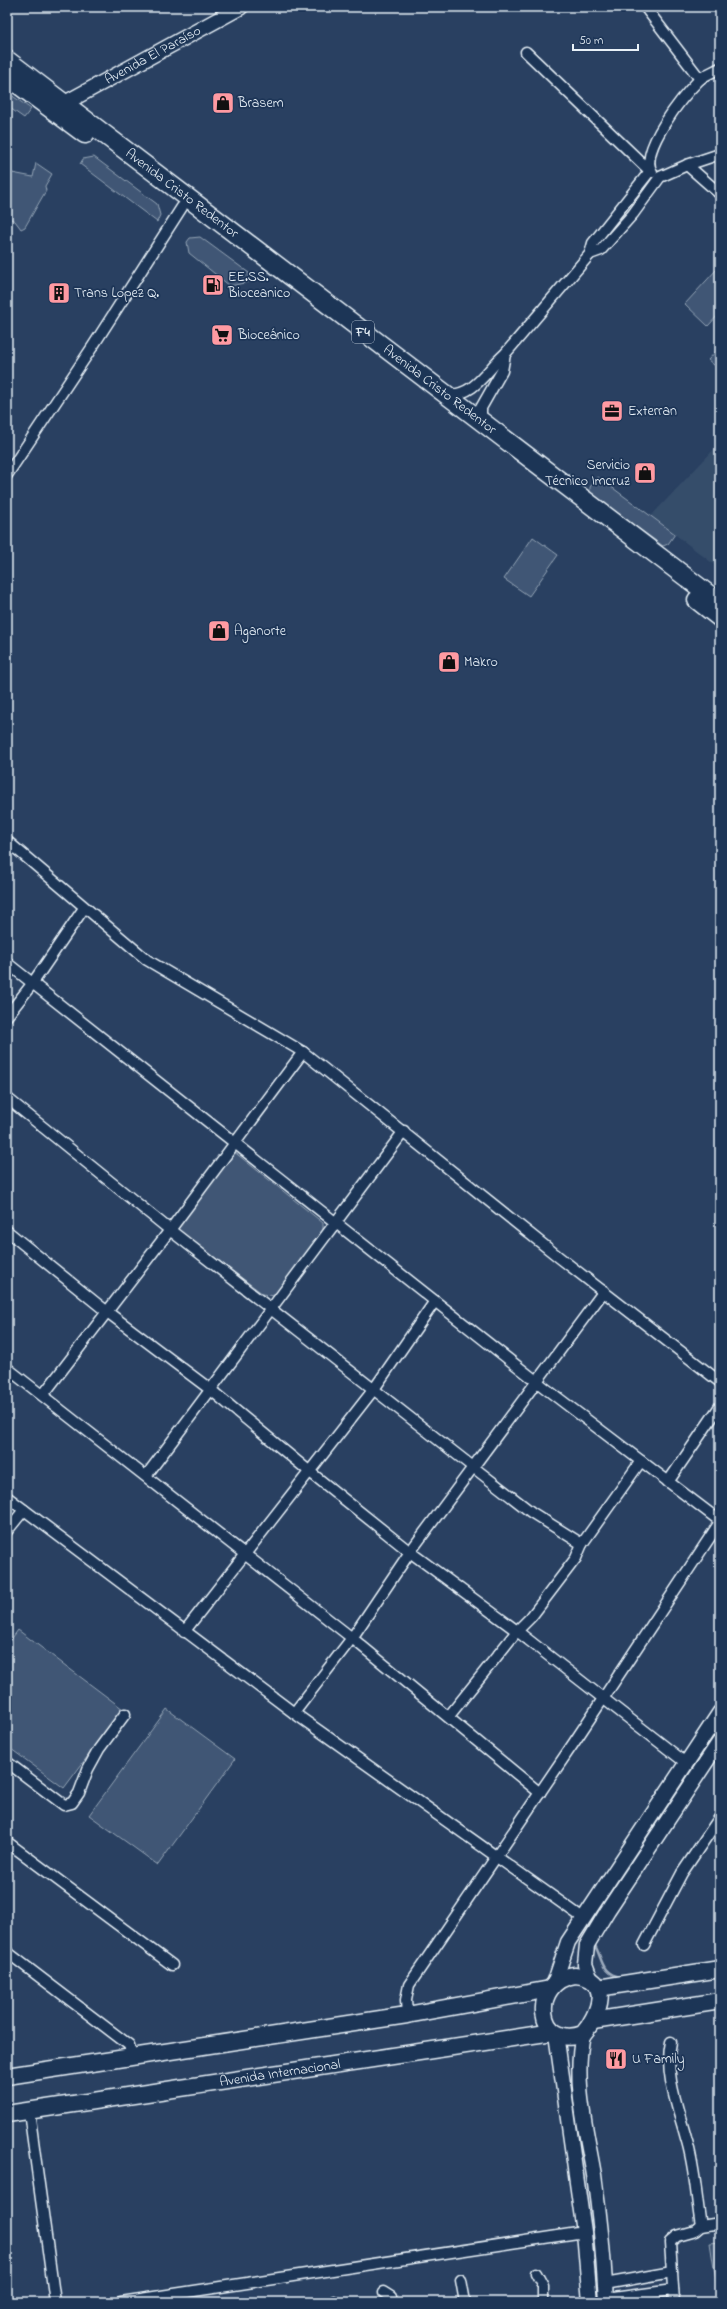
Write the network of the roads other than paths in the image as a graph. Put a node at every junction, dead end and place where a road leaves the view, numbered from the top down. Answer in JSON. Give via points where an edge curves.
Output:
{"nodes":[{"id":1,"x":241,"y":7,"type":"edge"},
{"id":2,"x":645,"y":7,"type":"edge"},
{"id":3,"x":526,"y":52,"type":"dead end"},
{"id":4,"x":7,"y":60,"type":"edge"},
{"id":5,"x":720,"y":68,"type":"edge"},
{"id":6,"x":7,"y":76,"type":"edge"},
{"id":7,"x":700,"y":79,"type":"junction"},
{"id":8,"x":65,"y":103,"type":"junction"},
{"id":9,"x":720,"y":154,"type":"edge"},
{"id":10,"x":687,"y":165,"type":"junction"},
{"id":11,"x":650,"y":171,"type":"junction"},
{"id":12,"x":660,"y":177,"type":"junction"},
{"id":13,"x":720,"y":194,"type":"edge"},
{"id":14,"x":623,"y":206,"type":"junction"},
{"id":15,"x":182,"y":207,"type":"junction"},
{"id":16,"x":632,"y":214,"type":"junction"},
{"id":17,"x":590,"y":254,"type":"junction"},
{"id":18,"x":505,"y":354,"type":"junction"},
{"id":19,"x":447,"y":395,"type":"junction"},
{"id":20,"x":481,"y":422,"type":"junction"},
{"id":21,"x":7,"y":476,"type":"edge"},
{"id":22,"x":720,"y":603,"type":"edge"},
{"id":23,"x":720,"y":618,"type":"edge"},
{"id":24,"x":7,"y":841,"type":"edge"},
{"id":25,"x":84,"y":908,"type":"junction"},
{"id":26,"x":7,"y":963,"type":"edge"},
{"id":27,"x":32,"y":984,"type":"junction"},
{"id":28,"x":7,"y":1016,"type":"edge"},
{"id":29,"x":303,"y":1052,"type":"junction"},
{"id":30,"x":7,"y":1098,"type":"edge"},
{"id":31,"x":404,"y":1131,"type":"junction"},
{"id":32,"x":235,"y":1144,"type":"junction"},
{"id":33,"x":337,"y":1222,"type":"junction"},
{"id":34,"x":170,"y":1230,"type":"junction"},
{"id":35,"x":7,"y":1231,"type":"edge"},
{"id":36,"x":604,"y":1291,"type":"junction"},
{"id":37,"x":435,"y":1301,"type":"junction"},
{"id":38,"x":271,"y":1308,"type":"junction"},
{"id":39,"x":106,"y":1311,"type":"junction"},
{"id":40,"x":7,"y":1368,"type":"edge"},
{"id":41,"x":538,"y":1382,"type":"junction"},
{"id":42,"x":720,"y":1382,"type":"edge"},
{"id":43,"x":374,"y":1389,"type":"junction"},
{"id":44,"x":211,"y":1390,"type":"junction"},
{"id":45,"x":43,"y":1395,"type":"junction"},
{"id":46,"x":720,"y":1406,"type":"edge"},
{"id":47,"x":641,"y":1461,"type":"junction"},
{"id":48,"x":473,"y":1467,"type":"junction"},
{"id":49,"x":310,"y":1472,"type":"junction"},
{"id":50,"x":146,"y":1476,"type":"junction"},
{"id":51,"x":668,"y":1482,"type":"junction"},
{"id":52,"x":7,"y":1497,"type":"edge"},
{"id":53,"x":24,"y":1510,"type":"junction"},
{"id":54,"x":10,"y":1519,"type":"edge"},
{"id":55,"x":720,"y":1521,"type":"edge"},
{"id":56,"x":7,"y":1531,"type":"edge"},
{"id":57,"x":582,"y":1544,"type":"junction"},
{"id":58,"x":410,"y":1552,"type":"junction"},
{"id":59,"x":246,"y":1553,"type":"junction"},
{"id":60,"x":517,"y":1630,"type":"junction"},
{"id":61,"x":184,"y":1632,"type":"junction"},
{"id":62,"x":352,"y":1638,"type":"junction"},
{"id":63,"x":603,"y":1696,"type":"junction"},
{"id":64,"x":720,"y":1712,"type":"edge"},
{"id":65,"x":294,"y":1713,"type":"junction"},
{"id":66,"x":125,"y":1714,"type":"dead end"},
{"id":67,"x":449,"y":1716,"type":"junction"},
{"id":68,"x":720,"y":1741,"type":"edge"},
{"id":69,"x":7,"y":1762,"type":"edge"},
{"id":70,"x":686,"y":1763,"type":"junction"},
{"id":71,"x":540,"y":1793,"type":"junction"},
{"id":72,"x":720,"y":1817,"type":"edge"},
{"id":73,"x":7,"y":1842,"type":"edge"},
{"id":74,"x":496,"y":1856,"type":"junction"},
{"id":75,"x":583,"y":1918,"type":"junction"},
{"id":76,"x":644,"y":1945,"type":"dead end"},
{"id":77,"x":7,"y":1952,"type":"edge"},
{"id":78,"x":172,"y":1965,"type":"dead end"},
{"id":79,"x":720,"y":1969,"type":"edge"},
{"id":80,"x":594,"y":1984,"type":"junction"},
{"id":81,"x":552,"y":1986,"type":"junction"},
{"id":82,"x":720,"y":2001,"type":"edge"},
{"id":83,"x":407,"y":2015,"type":"junction"},
{"id":84,"x":593,"y":2021,"type":"junction"},
{"id":85,"x":555,"y":2033,"type":"junction"},
{"id":86,"x":583,"y":2034,"type":"junction"},
{"id":87,"x":672,"y":2042,"type":"dead end"},
{"id":88,"x":132,"y":2056,"type":"junction"},
{"id":89,"x":7,"y":2076,"type":"edge"},
{"id":90,"x":29,"y":2111,"type":"junction"},
{"id":91,"x":7,"y":2114,"type":"edge"},
{"id":92,"x":585,"y":2129,"type":"junction"},
{"id":93,"x":570,"y":2132,"type":"junction"},
{"id":94,"x":720,"y":2223,"type":"edge"},
{"id":95,"x":701,"y":2226,"type":"junction"},
{"id":96,"x":584,"y":2232,"type":"junction"},
{"id":97,"x":536,"y":2272,"type":"dead end"},
{"id":98,"x":672,"y":2272,"type":"junction"},
{"id":99,"x":461,"y":2280,"type":"dead end"},
{"id":100,"x":605,"y":2284,"type":"junction"},
{"id":101,"x":674,"y":2290,"type":"junction"},
{"id":102,"x":384,"y":2292,"type":"dead end"},
{"id":103,"x":606,"y":2301,"type":"edge"},
{"id":104,"x":55,"y":2302,"type":"edge"},
{"id":105,"x":122,"y":2302,"type":"edge"},
{"id":106,"x":392,"y":2302,"type":"edge"},
{"id":107,"x":465,"y":2302,"type":"edge"},
{"id":108,"x":543,"y":2302,"type":"edge"},
{"id":109,"x":590,"y":2302,"type":"edge"},
{"id":110,"x":674,"y":2302,"type":"edge"}],
"edges":[{"from":1,"to":8,"type":"street","name":"Avenida El Paraíso"},
{"from":2,"to":7,"type":"street"},
{"from":3,"to":11,"type":"street"},
{"from":4,"to":8,"type":"highway","name":"Avenida Cristo Redentor","number":"F4"},
{"from":5,"to":7,"type":"street"},
{"from":6,"to":15,"type":"highway","name":"Avenida Cristo Redentor","number":"F4"},
{"from":7,"to":11,"type":"street","via":[[674,110],[658,136],[650,153]]},
{"from":8,"to":19,"type":"highway","name":"Avenida Cristo Redentor","number":"F4"},
{"from":9,"to":10,"type":"street"},
{"from":10,"to":12,"type":"street"},
{"from":10,"to":13,"type":"street"},
{"from":11,"to":12,"type":"street"},
{"from":11,"to":14,"type":"street"},
{"from":12,"to":16,"type":"street"},
{"from":14,"to":16,"type":"street"},
{"from":14,"to":17,"type":"street","via":[[592,243]]},
{"from":15,"to":21,"type":"street","via":[[94,346]]},
{"from":15,"to":23,"type":"highway","name":"Avenida Cristo Redentor","number":"F4"},
{"from":16,"to":17,"type":"street","via":[[601,250]]},
{"from":17,"to":18,"type":"street"},
{"from":18,"to":19,"type":"street","via":[[470,391]]},
{"from":18,"to":20,"type":"street","via":[[502,371],[481,408]]},
{"from":19,"to":20,"type":"highway","name":"Avenida Cristo Redentor","number":"F4"},
{"from":20,"to":22,"type":"highway","name":"Avenida Cristo Redentor","number":"F4"},
{"from":24,"to":25,"type":"street"},
{"from":25,"to":27,"type":"street"},
{"from":25,"to":29,"type":"street","via":[[147,960]]},
{"from":26,"to":27,"type":"street"},
{"from":27,"to":28,"type":"street"},
{"from":27,"to":32,"type":"street"},
{"from":29,"to":31,"type":"street"},
{"from":29,"to":32,"type":"street"},
{"from":30,"to":34,"type":"street"},
{"from":31,"to":33,"type":"street"},
{"from":31,"to":36,"type":"street"},
{"from":32,"to":33,"type":"street"},
{"from":32,"to":34,"type":"street"},
{"from":33,"to":37,"type":"street"},
{"from":33,"to":38,"type":"street"},
{"from":34,"to":38,"type":"street"},
{"from":34,"to":39,"type":"street"},
{"from":35,"to":39,"type":"street"},
{"from":36,"to":41,"type":"street"},
{"from":36,"to":42,"type":"street"},
{"from":37,"to":41,"type":"street"},
{"from":37,"to":43,"type":"street"},
{"from":38,"to":43,"type":"street"},
{"from":38,"to":44,"type":"street"},
{"from":39,"to":44,"type":"street"},
{"from":39,"to":45,"type":"street"},
{"from":40,"to":45,"type":"street"},
{"from":41,"to":47,"type":"street"},
{"from":41,"to":48,"type":"street"},
{"from":43,"to":48,"type":"street"},
{"from":43,"to":49,"type":"street"},
{"from":44,"to":49,"type":"street"},
{"from":44,"to":50,"type":"street"},
{"from":45,"to":50,"type":"street"},
{"from":46,"to":51,"type":"street"},
{"from":47,"to":51,"type":"street"},
{"from":47,"to":57,"type":"street"},
{"from":48,"to":57,"type":"street","via":[[531,1512]]},
{"from":48,"to":58,"type":"street"},
{"from":49,"to":58,"type":"street"},
{"from":49,"to":59,"type":"street"},
{"from":50,"to":59,"type":"street"},
{"from":51,"to":55,"type":"street"},
{"from":52,"to":53,"type":"street"},
{"from":53,"to":54,"type":"street"},
{"from":53,"to":61,"type":"street"},
{"from":54,"to":56,"type":"street"},
{"from":55,"to":63,"type":"street"},
{"from":57,"to":60,"type":"street","via":[[576,1558],[532,1617]]},
{"from":58,"to":60,"type":"street"},
{"from":58,"to":62,"type":"street"},
{"from":59,"to":61,"type":"street"},
{"from":59,"to":62,"type":"street"},
{"from":60,"to":63,"type":"street"},
{"from":60,"to":67,"type":"street"},
{"from":61,"to":65,"type":"street"},
{"from":62,"to":65,"type":"street"},
{"from":62,"to":67,"type":"street"},
{"from":63,"to":70,"type":"street"},
{"from":63,"to":71,"type":"street"},
{"from":64,"to":70,"type":"street"},
{"from":65,"to":74,"type":"street"},
{"from":66,"to":69,"type":"street","via":[[99,1749],[72,1803],[64,1805]]},
{"from":67,"to":71,"type":"street"},
{"from":68,"to":80,"type":"street","via":[[587,1945],[585,1964]]},
{"from":70,"to":75,"type":"street"},
{"from":71,"to":74,"type":"street"},
{"from":72,"to":76,"type":"street","via":[[682,1873]]},
{"from":73,"to":78,"type":"street"},
{"from":74,"to":75,"type":"street"},
{"from":74,"to":83,"type":"street","via":[[409,1985]]},
{"from":75,"to":81,"type":"street","via":[[568,1942]]},
{"from":77,"to":88,"type":"street","via":[[129,2045]]},
{"from":79,"to":80,"type":"main road"},
{"from":80,"to":81,"type":"main road","via":[[583,1976],[575,1975],[565,1976]]},
{"from":80,"to":84,"type":"main road","via":[[600,2007]]},
{"from":81,"to":83,"type":"main road"},
{"from":81,"to":85,"type":"main road","via":[[544,2002],[544,2011],[545,2020]]},
{"from":82,"to":84,"type":"main road"},
{"from":83,"to":88,"type":"main road"},
{"from":84,"to":86,"type":"main road"},
{"from":85,"to":86,"type":"main road","via":[[567,2037]]},
{"from":85,"to":90,"type":"main road","name":"Avenida Internacional"},
{"from":85,"to":93,"type":"street"},
{"from":86,"to":92,"type":"street","via":[[579,2085]]},
{"from":87,"to":95,"type":"street","via":[[668,2059],[680,2122],[687,2138]]},
{"from":88,"to":89,"type":"main road"},
{"from":90,"to":91,"type":"main road","name":"Avenida Internacional"},
{"from":90,"to":104,"type":"street"},
{"from":92,"to":93,"type":"street"},
{"from":92,"to":100,"type":"street","via":[[594,2174]]},
{"from":93,"to":96,"type":"street"},
{"from":94,"to":95,"type":"street"},
{"from":95,"to":98,"type":"street","via":[[695,2231],[677,2236],[670,2242]]},
{"from":96,"to":105,"type":"street"},
{"from":96,"to":109,"type":"street"},
{"from":97,"to":108,"type":"street","via":[[543,2286]]},
{"from":98,"to":100,"type":"street"},
{"from":98,"to":101,"type":"street"},
{"from":99,"to":107,"type":"street"},
{"from":100,"to":103,"type":"street"},
{"from":101,"to":103,"type":"street"},
{"from":101,"to":110,"type":"street"},
{"from":102,"to":106,"type":"street","via":[[391,2297]]}]}
